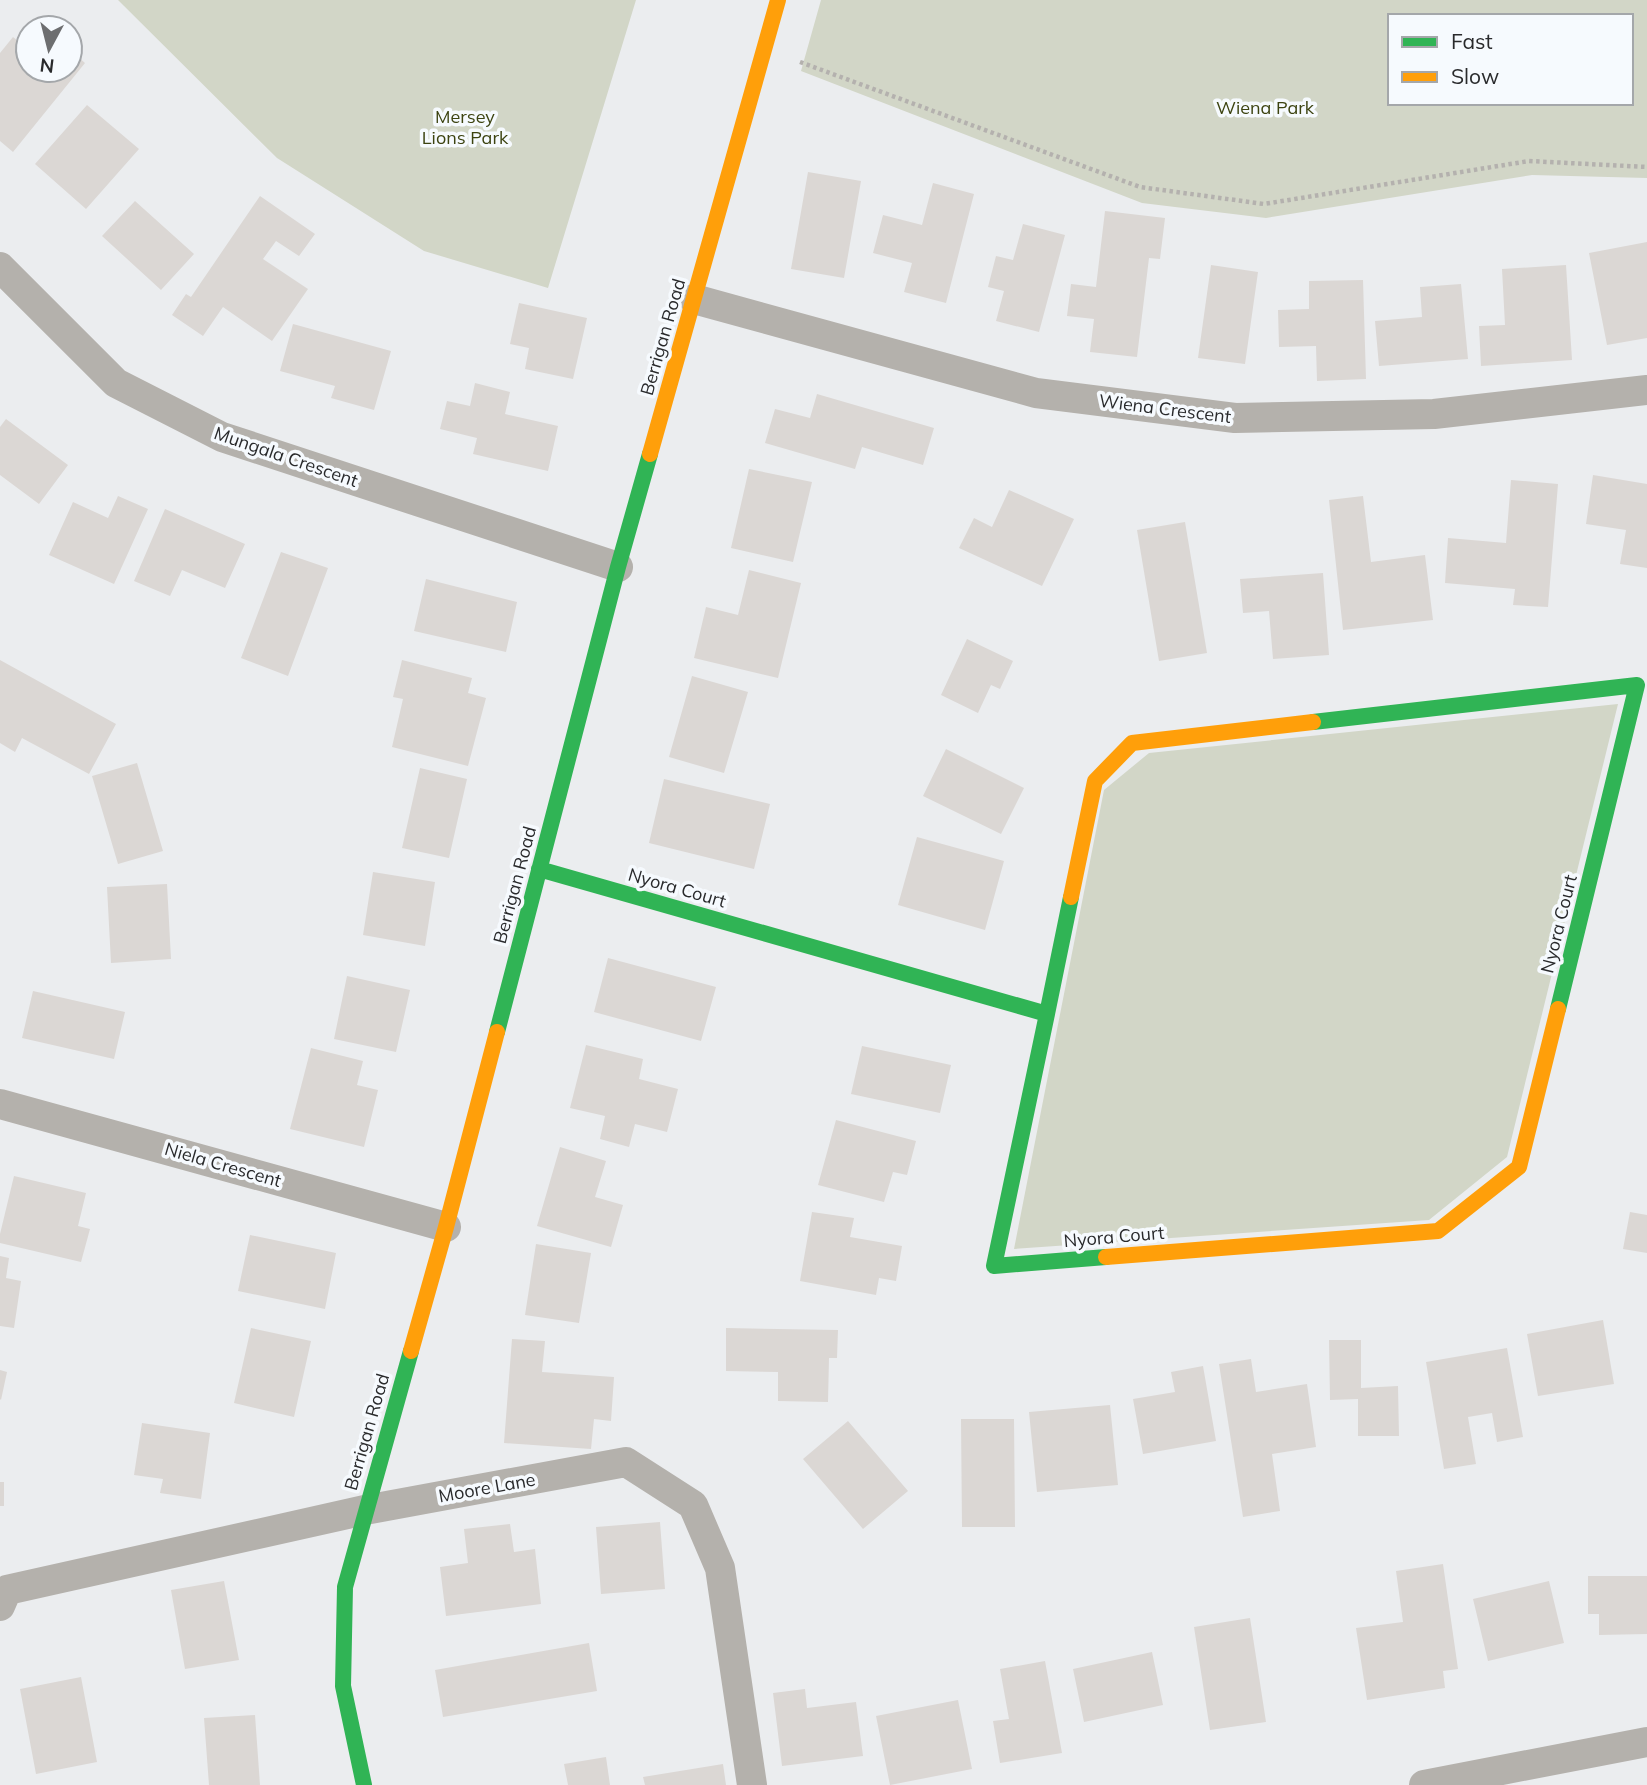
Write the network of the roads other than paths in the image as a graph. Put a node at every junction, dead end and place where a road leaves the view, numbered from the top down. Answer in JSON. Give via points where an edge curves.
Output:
{"nodes":[{"id":1,"x":778,"y":0,"type":"edge"},
{"id":2,"x":0,"y":267,"type":"edge"},
{"id":3,"x":694,"y":299,"type":"junction"},
{"id":4,"x":1647,"y":390,"type":"edge"},
{"id":5,"x":618,"y":567,"type":"junction"},
{"id":6,"x":539,"y":869,"type":"junction"},
{"id":7,"x":1046,"y":1014,"type":"junction"},
{"id":8,"x":0,"y":1104,"type":"edge"},
{"id":9,"x":446,"y":1227,"type":"junction"},
{"id":10,"x":365,"y":1510,"type":"junction"},
{"id":11,"x":0,"y":1606,"type":"edge"},
{"id":12,"x":1647,"y":1742,"type":"edge"},
{"id":13,"x":364,"y":1785,"type":"edge"},
{"id":14,"x":752,"y":1785,"type":"edge"},
{"id":15,"x":1424,"y":1785,"type":"edge"}],
"edges":[{"from":1,"to":3,"type":"street","name":"Berrigan Road"},
{"from":2,"to":5,"type":"street","name":"Mungala Crescent","via":[[116,383],[222,437]]},
{"from":3,"to":4,"type":"street","name":"Wiena Crescent","via":[[1036,393],[1235,418],[1434,414]]},
{"from":3,"to":5,"type":"street","name":"Berrigan Road"},
{"from":5,"to":6,"type":"street","name":"Berrigan Road"},
{"from":6,"to":7,"type":"street","name":"Nyora Court"},
{"from":6,"to":9,"type":"street","name":"Berrigan Road"},
{"from":7,"to":7,"type":"street","name":"Nyora Court","via":[[1095,781],[1132,743],[1637,685],[1519,1167],[1438,1231],[994,1266]]},
{"from":8,"to":9,"type":"street","name":"Niela Crescent"},
{"from":9,"to":10,"type":"street","name":"Berrigan Road"},
{"from":10,"to":11,"type":"street","name":"Moore Lane","via":[[7,1590]]},
{"from":10,"to":13,"type":"street","name":"Berrigan Road","via":[[345,1587],[343,1686]]},
{"from":10,"to":14,"type":"street","name":"Moore Lane","via":[[626,1462],[693,1506],[720,1568]]},
{"from":12,"to":15,"type":"street"}]}
